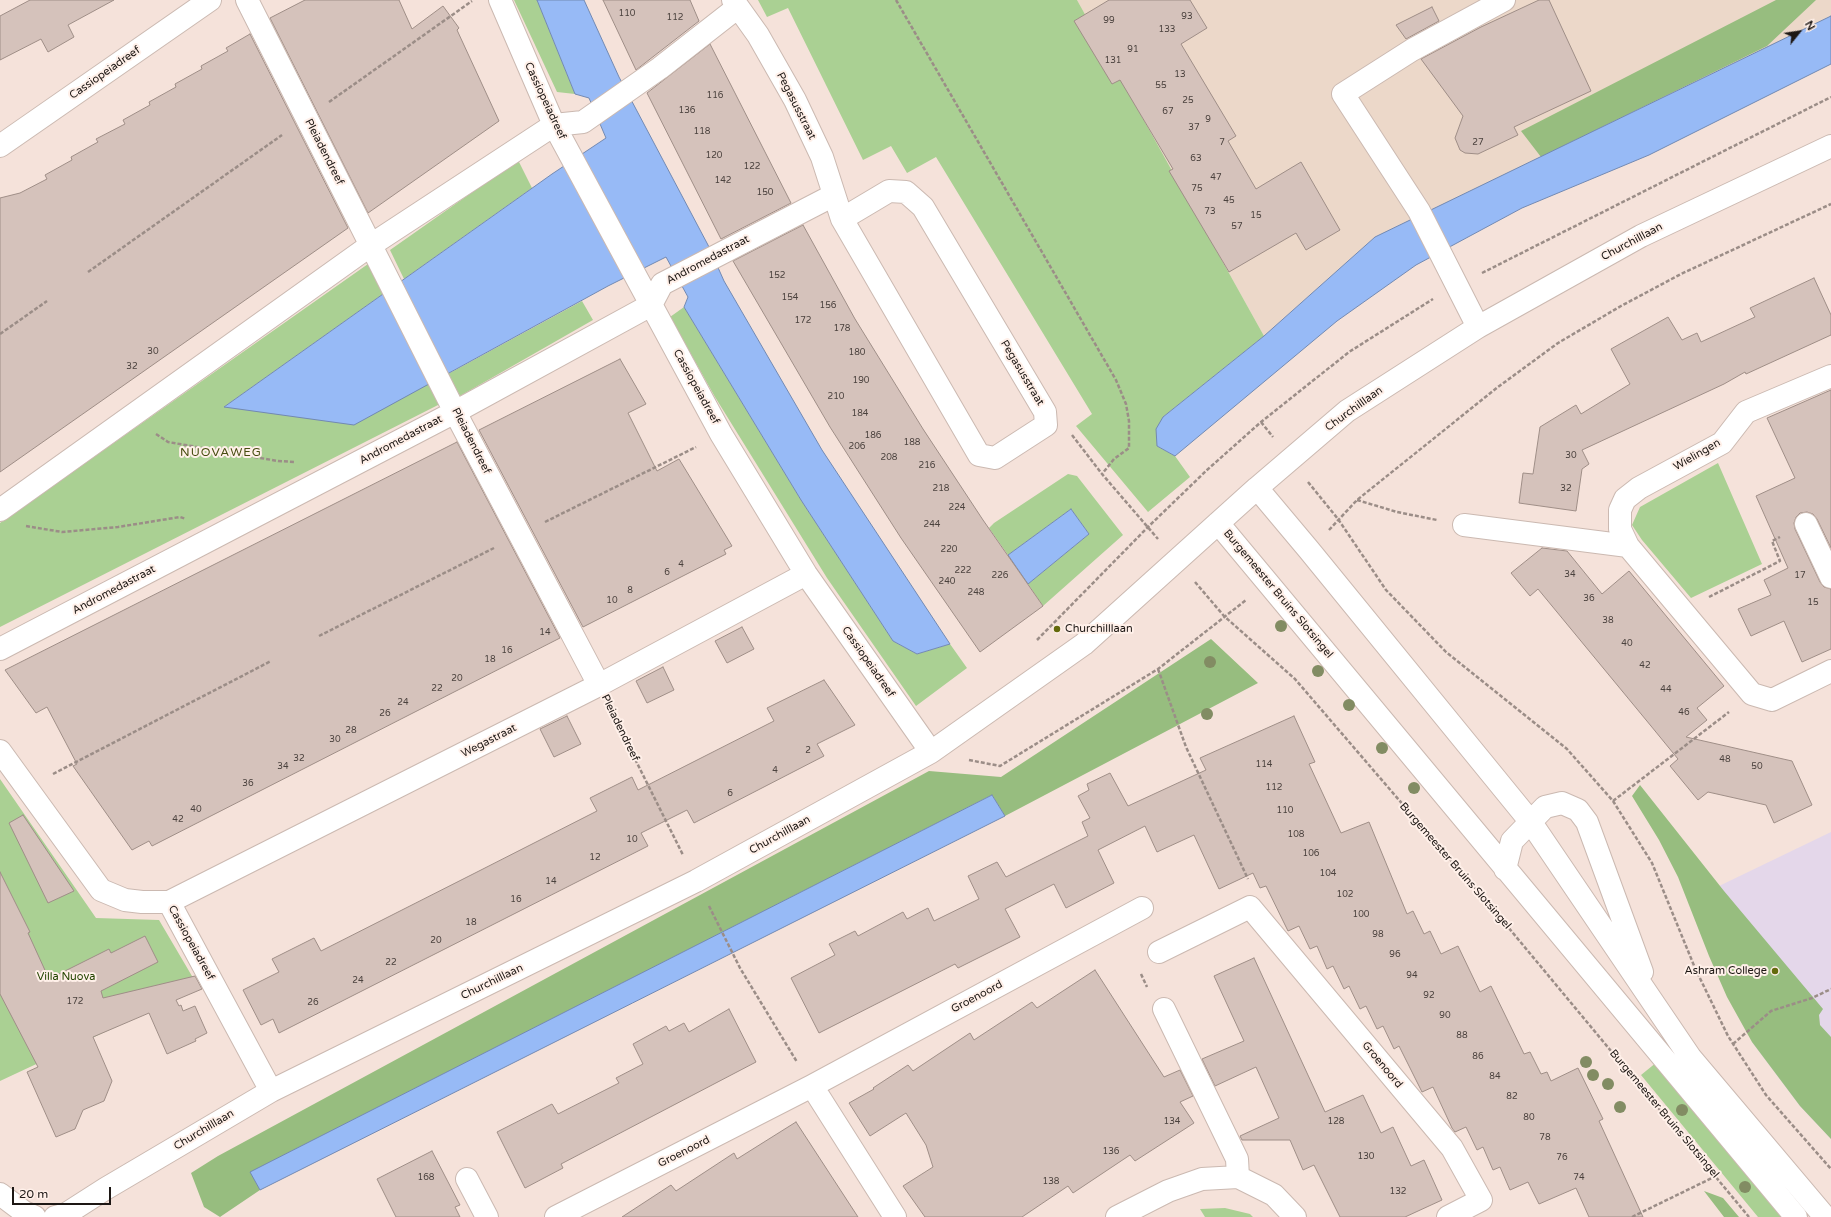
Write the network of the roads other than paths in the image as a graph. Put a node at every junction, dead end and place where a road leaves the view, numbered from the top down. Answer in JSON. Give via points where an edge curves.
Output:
{"nodes":[{"id":1,"x":210,"y":0,"type":"edge"},
{"id":2,"x":247,"y":0,"type":"edge"},
{"id":3,"x":500,"y":0,"type":"edge"},
{"id":4,"x":1504,"y":0,"type":"edge"},
{"id":5,"x":736,"y":3,"type":"edge"},
{"id":6,"x":554,"y":125,"type":"junction"},
{"id":7,"x":0,"y":146,"type":"edge"},
{"id":8,"x":1831,"y":146,"type":"edge"},
{"id":9,"x":834,"y":195,"type":"junction"},
{"id":10,"x":842,"y":219,"type":"junction"},
{"id":11,"x":371,"y":245,"type":"junction"},
{"id":12,"x":651,"y":305,"type":"junction"},
{"id":13,"x":1478,"y":327,"type":"junction"},
{"id":14,"x":1831,"y":376,"type":"edge"},
{"id":15,"x":455,"y":412,"type":"junction"},
{"id":16,"x":1257,"y":488,"type":"junction"},
{"id":17,"x":0,"y":510,"type":"edge"},
{"id":18,"x":1218,"y":522,"type":"junction"},
{"id":19,"x":1806,"y":524,"type":"road end"},
{"id":20,"x":1464,"y":525,"type":"road end"},
{"id":21,"x":1628,"y":546,"type":"junction"},
{"id":22,"x":806,"y":574,"type":"junction"},
{"id":23,"x":1831,"y":577,"type":"edge"},
{"id":24,"x":0,"y":649,"type":"edge"},
{"id":25,"x":1831,"y":671,"type":"edge"},
{"id":26,"x":599,"y":686,"type":"junction"},
{"id":27,"x":0,"y":751,"type":"edge"},
{"id":28,"x":931,"y":752,"type":"junction"},
{"id":29,"x":1530,"y":821,"type":"junction"},
{"id":30,"x":1505,"y":869,"type":"junction"},
{"id":31,"x":169,"y":902,"type":"junction"},
{"id":32,"x":1142,"y":908,"type":"dead end"},
{"id":33,"x":1158,"y":952,"type":"dead end"},
{"id":34,"x":1655,"y":1005,"type":"junction"},
{"id":35,"x":1164,"y":1009,"type":"dead end"},
{"id":36,"x":812,"y":1086,"type":"junction"},
{"id":37,"x":270,"y":1091,"type":"junction"},
{"id":38,"x":1238,"y":1177,"type":"junction"},
{"id":39,"x":466,"y":1179,"type":"dead end"},
{"id":40,"x":0,"y":1194,"type":"edge"},
{"id":41,"x":35,"y":1217,"type":"edge"},
{"id":42,"x":55,"y":1217,"type":"edge"},
{"id":43,"x":487,"y":1217,"type":"edge"},
{"id":44,"x":556,"y":1217,"type":"edge"},
{"id":45,"x":896,"y":1217,"type":"edge"},
{"id":46,"x":1117,"y":1217,"type":"edge"},
{"id":47,"x":1295,"y":1217,"type":"edge"},
{"id":48,"x":1448,"y":1217,"type":"edge"},
{"id":49,"x":1796,"y":1217,"type":"edge"},
{"id":50,"x":1825,"y":1217,"type":"edge"}],
"edges":[{"from":1,"to":7,"type":"street","name":"Cassiopeiadreef"},
{"from":2,"to":11,"type":"street","name":"Pleiadendreef"},
{"from":3,"to":6,"type":"street","name":"Cassiopeiadreef"},
{"from":4,"to":13,"type":"street","via":[[1412,50],[1343,94],[1419,211]]},
{"from":5,"to":6,"type":"street","via":[[660,68],[583,122]]},
{"from":5,"to":9,"type":"street","name":"Pegasusstraat","via":[[758,35],[795,100],[822,157]]},
{"from":6,"to":11,"type":"street"},
{"from":6,"to":12,"type":"street","name":"Cassiopeiadreef"},
{"from":8,"to":13,"type":"street","name":"Churchilllaan","via":[[1641,236]]},
{"from":9,"to":10,"type":"street","name":"Pegasusstraat"},
{"from":9,"to":12,"type":"street","name":"Andromedastraat","via":[[662,284]]},
{"from":10,"to":10,"type":"street","name":"Pegasusstraat","via":[[889,190],[906,192],[923,207],[1045,412],[1046,425],[995,458],[979,455]]},
{"from":11,"to":15,"type":"street","name":"Pleiadendreef"},
{"from":11,"to":17,"type":"street"},
{"from":12,"to":15,"type":"street","name":"Andromedastraat"},
{"from":12,"to":22,"type":"street","name":"Cassiopeiadreef","via":[[721,434]]},
{"from":13,"to":16,"type":"street","name":"Churchilllaan","via":[[1347,411]]},
{"from":14,"to":21,"type":"street","name":"Wielingen","via":[[1746,412],[1722,443],[1639,488],[1625,499],[1620,510],[1620,529]]},
{"from":15,"to":24,"type":"street","name":"Andromedastraat"},
{"from":15,"to":26,"type":"street","name":"Pleiadendreef"},
{"from":16,"to":18,"type":"street","name":"Churchilllaan"},
{"from":16,"to":29,"type":"street"},
{"from":18,"to":28,"type":"street","name":"Churchilllaan","via":[[1084,644]]},
{"from":18,"to":30,"type":"street","name":"Burgemeester Bruins Slotsingel"},
{"from":19,"to":23,"type":"street"},
{"from":20,"to":21,"type":"street"},
{"from":21,"to":25,"type":"street","name":"Wielingen","via":[[1752,694],[1772,700]]},
{"from":22,"to":26,"type":"street","name":"Wegastraat"},
{"from":22,"to":28,"type":"street","name":"Cassiopeiadreef"},
{"from":26,"to":31,"type":"street","name":"Wegastraat"},
{"from":27,"to":31,"type":"street","name":"Cassiopeiadreef","via":[[101,890],[125,900]]},
{"from":28,"to":37,"type":"street","name":"Churchilllaan","via":[[696,881]]},
{"from":29,"to":30,"type":"street","via":[[1512,841]]},
{"from":29,"to":34,"type":"street"},
{"from":29,"to":34,"type":"street","via":[[1545,807],[1562,803],[1578,810],[1587,822]]},
{"from":30,"to":49,"type":"street","name":"Burgemeester Bruins Slotsingel"},
{"from":31,"to":37,"type":"street","name":"Cassiopeiadreef"},
{"from":32,"to":36,"type":"street","name":"Groenoord"},
{"from":33,"to":48,"type":"street","name":"Groenoord","via":[[1250,907],[1452,1148],[1481,1200]]},
{"from":34,"to":50,"type":"street","via":[[1690,1057]]},
{"from":35,"to":38,"type":"street","via":[[1237,1158]]},
{"from":36,"to":44,"type":"street","name":"Groenoord"},
{"from":36,"to":45,"type":"street"},
{"from":37,"to":42,"type":"street","name":"Churchilllaan","via":[[66,1214]]},
{"from":38,"to":46,"type":"street","via":[[1202,1179],[1168,1191]]},
{"from":38,"to":47,"type":"street","via":[[1274,1195]]},
{"from":39,"to":43,"type":"street"},
{"from":40,"to":41,"type":"street"}]}
